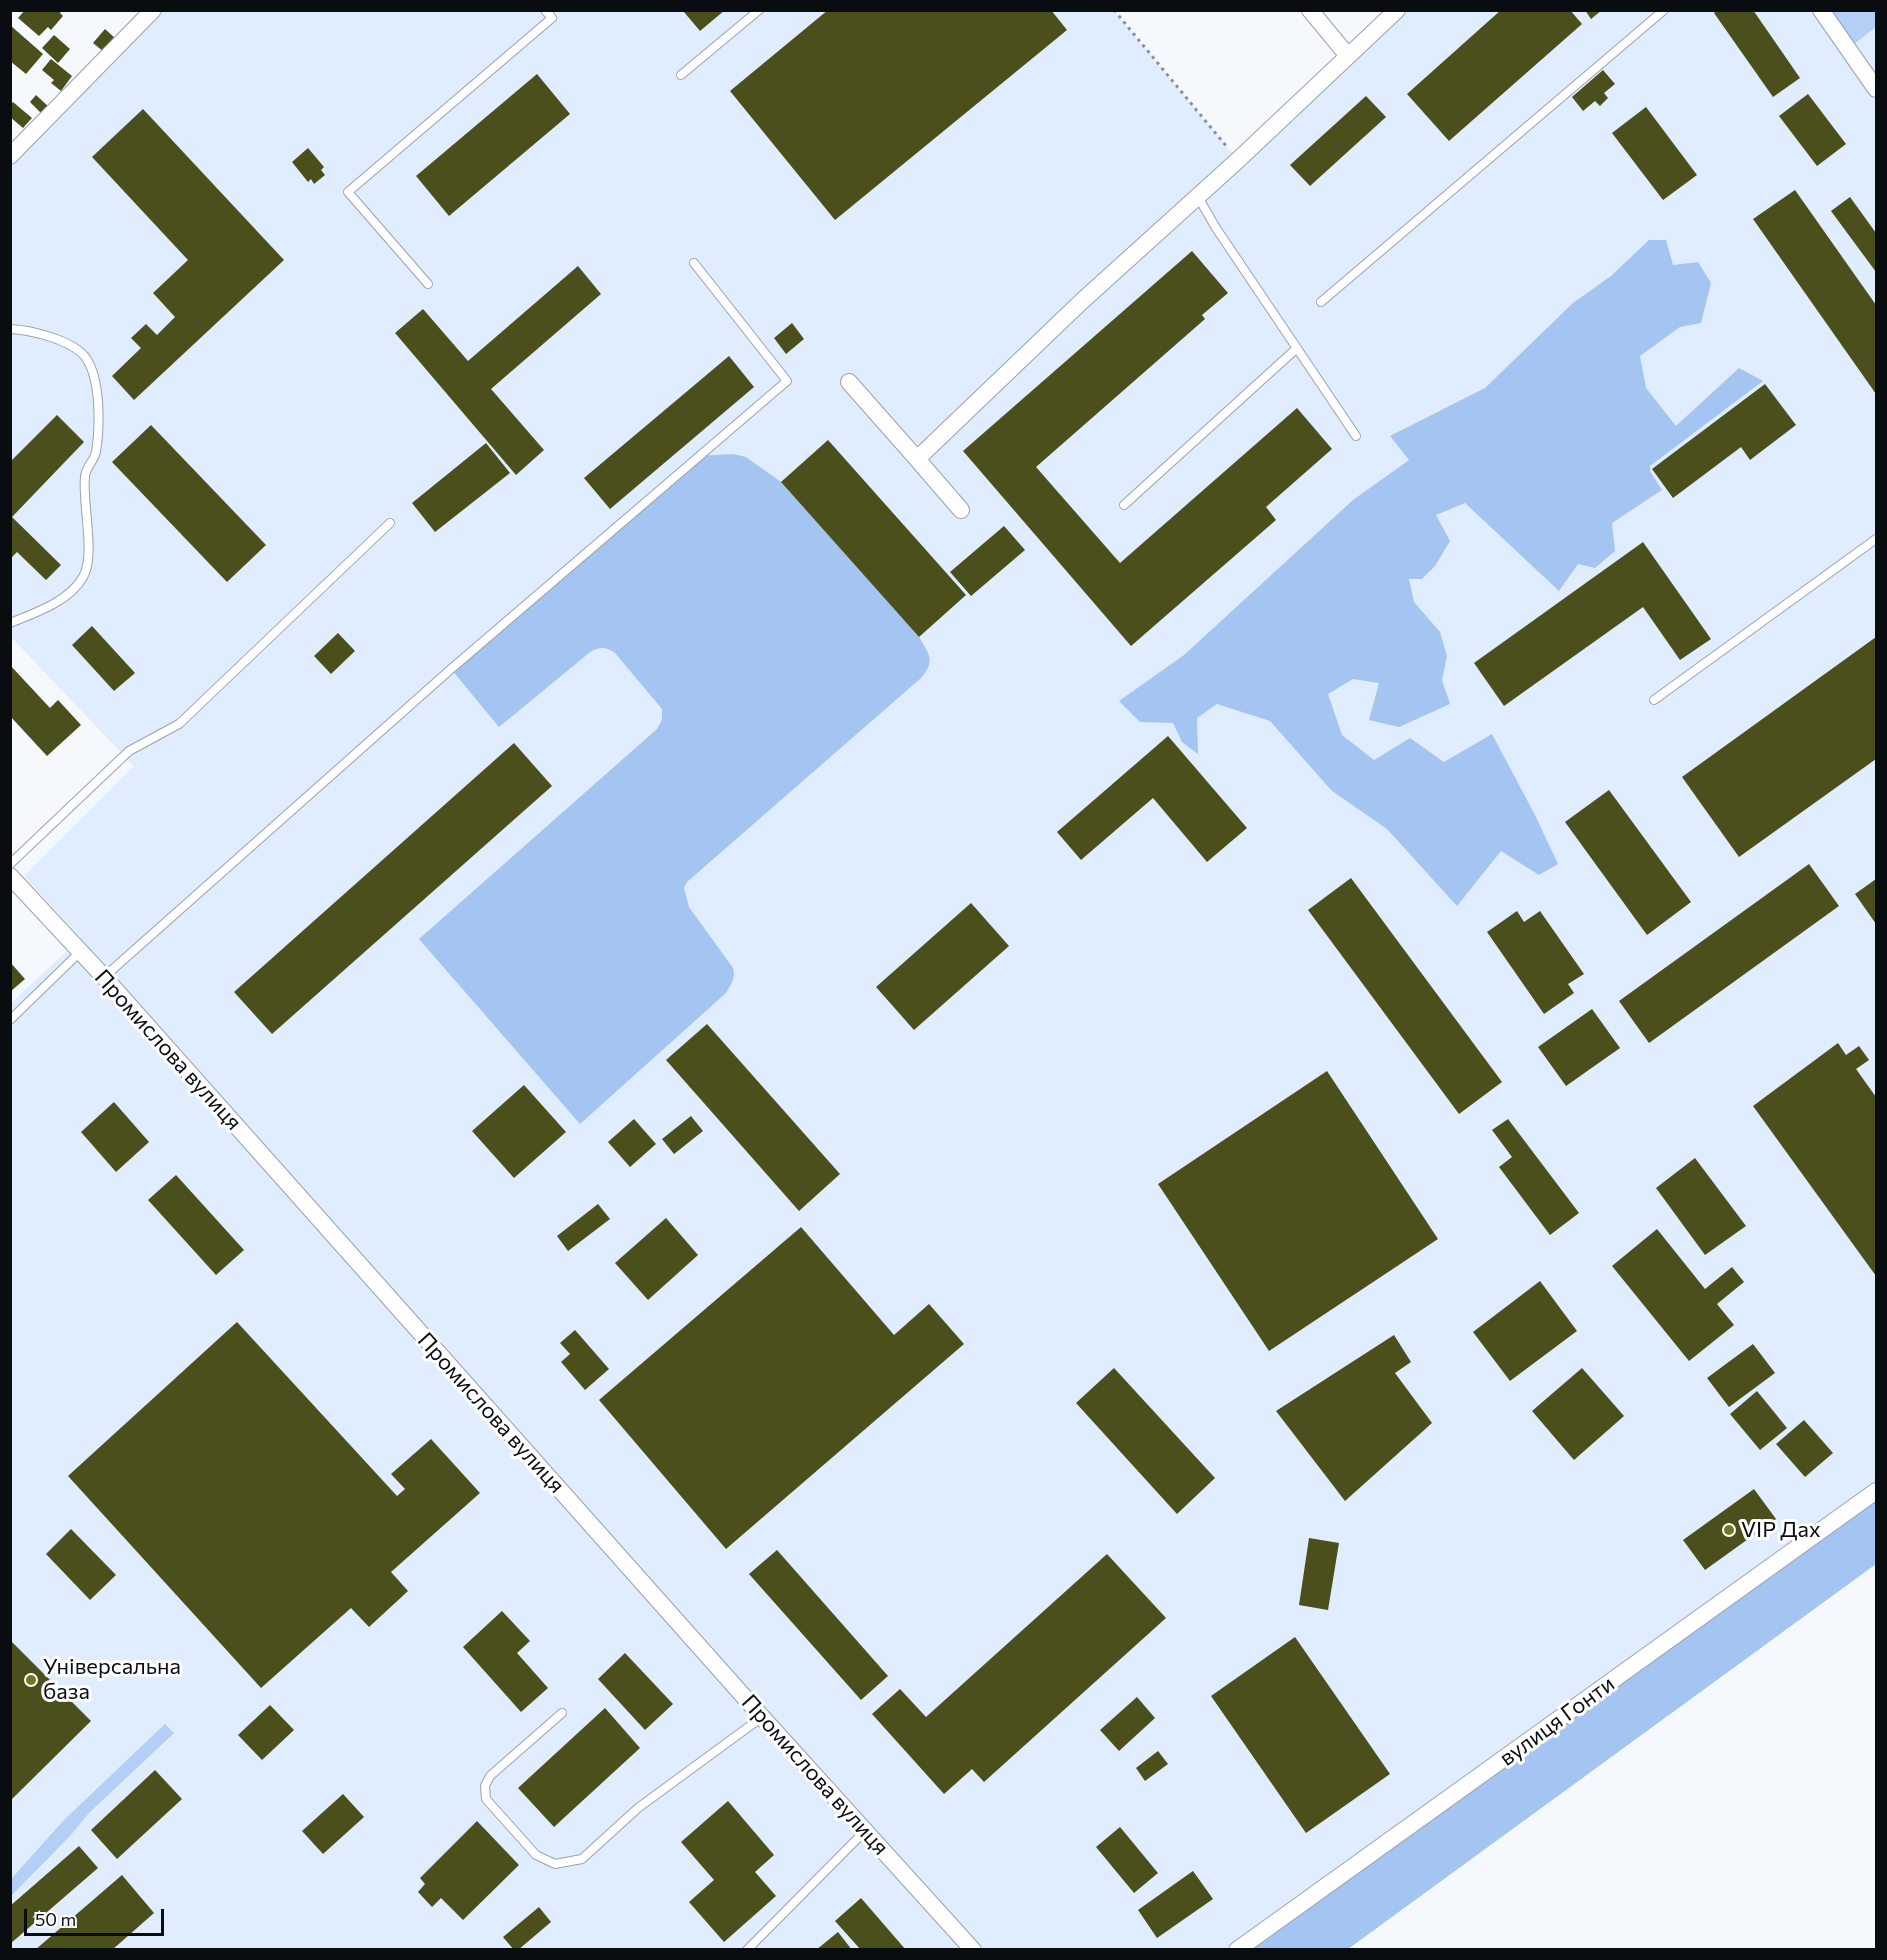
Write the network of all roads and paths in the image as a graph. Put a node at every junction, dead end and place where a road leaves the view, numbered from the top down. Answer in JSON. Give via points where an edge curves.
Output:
{"nodes":[{"id":1,"x":153,"y":10,"type":"edge"},
{"id":2,"x":545,"y":10,"type":"edge"},
{"id":3,"x":759,"y":10,"type":"edge"},
{"id":4,"x":1114,"y":10,"type":"edge"},
{"id":5,"x":1310,"y":10,"type":"edge"},
{"id":6,"x":1397,"y":10,"type":"edge"},
{"id":7,"x":1664,"y":10,"type":"edge"},
{"id":8,"x":1821,"y":10,"type":"edge"},
{"id":9,"x":1348,"y":56,"type":"junction"},
{"id":10,"x":681,"y":75,"type":"dead end"},
{"id":11,"x":1876,"y":88,"type":"edge"},
{"id":12,"x":10,"y":156,"type":"edge"},
{"id":13,"x":1238,"y":160,"type":"junction"},
{"id":14,"x":1198,"y":197,"type":"junction"},
{"id":15,"x":694,"y":263,"type":"dead end"},
{"id":16,"x":428,"y":284,"type":"dead end"},
{"id":17,"x":1321,"y":302,"type":"dead end"},
{"id":18,"x":10,"y":329,"type":"edge"},
{"id":19,"x":1297,"y":348,"type":"junction"},
{"id":20,"x":849,"y":382,"type":"dead end"},
{"id":21,"x":1356,"y":436,"type":"dead end"},
{"id":22,"x":917,"y":459,"type":"junction"},
{"id":23,"x":1124,"y":505,"type":"dead end"},
{"id":24,"x":961,"y":510,"type":"dead end"},
{"id":25,"x":390,"y":523,"type":"dead end"},
{"id":26,"x":1876,"y":539,"type":"edge"},
{"id":27,"x":10,"y":622,"type":"edge"},
{"id":28,"x":1654,"y":700,"type":"dead end"},
{"id":29,"x":10,"y":864,"type":"edge"},
{"id":30,"x":10,"y":876,"type":"edge"},
{"id":31,"x":80,"y":952,"type":"junction"},
{"id":32,"x":104,"y":977,"type":"junction"},
{"id":33,"x":10,"y":1020,"type":"edge"},
{"id":34,"x":1876,"y":1491,"type":"edge"},
{"id":35,"x":562,"y":1713,"type":"dead end"},
{"id":36,"x":762,"y":1717,"type":"junction"},
{"id":37,"x":865,"y":1831,"type":"junction"},
{"id":38,"x":747,"y":1950,"type":"edge"},
{"id":39,"x":973,"y":1950,"type":"edge"},
{"id":40,"x":1237,"y":1950,"type":"edge"}],
"edges":[{"from":1,"to":12,"type":"street"},
{"from":2,"to":16,"type":"lane","via":[[552,18],[348,192]]},
{"from":3,"to":10,"type":"lane"},
{"from":4,"to":13,"type":"path"},
{"from":5,"to":9,"type":"street"},
{"from":6,"to":9,"type":"street"},
{"from":7,"to":17,"type":"lane"},
{"from":8,"to":11,"type":"street"},
{"from":9,"to":13,"type":"street"},
{"from":13,"to":14,"type":"street"},
{"from":14,"to":19,"type":"lane"},
{"from":14,"to":22,"type":"street"},
{"from":15,"to":32,"type":"lane","via":[[787,381],[451,669]]},
{"from":18,"to":27,"type":"lane","via":[[30,330],[67,344],[84,356],[93,373],[99,421],[96,455],[84,475],[88,558],[85,575],[63,597]]},
{"from":19,"to":21,"type":"lane"},
{"from":19,"to":23,"type":"lane"},
{"from":20,"to":22,"type":"street"},
{"from":22,"to":24,"type":"street"},
{"from":25,"to":29,"type":"lane","via":[[179,724],[129,751]]},
{"from":26,"to":28,"type":"lane"},
{"from":30,"to":31,"type":"street","name":"Промислова вулиця"},
{"from":31,"to":32,"type":"street","name":"Промислова вулиця"},
{"from":31,"to":33,"type":"lane"},
{"from":32,"to":36,"type":"street","name":"Промислова вулиця"},
{"from":34,"to":40,"type":"street","name":"вулиця Гонти"},
{"from":35,"to":36,"type":"lane","via":[[490,1776],[485,1786],[486,1800],[536,1855],[555,1864],[582,1858],[638,1808]]},
{"from":36,"to":37,"type":"street","name":"Промислова вулиця"},
{"from":37,"to":38,"type":"lane"},
{"from":37,"to":39,"type":"street","name":"Промислова вулиця"}]}
